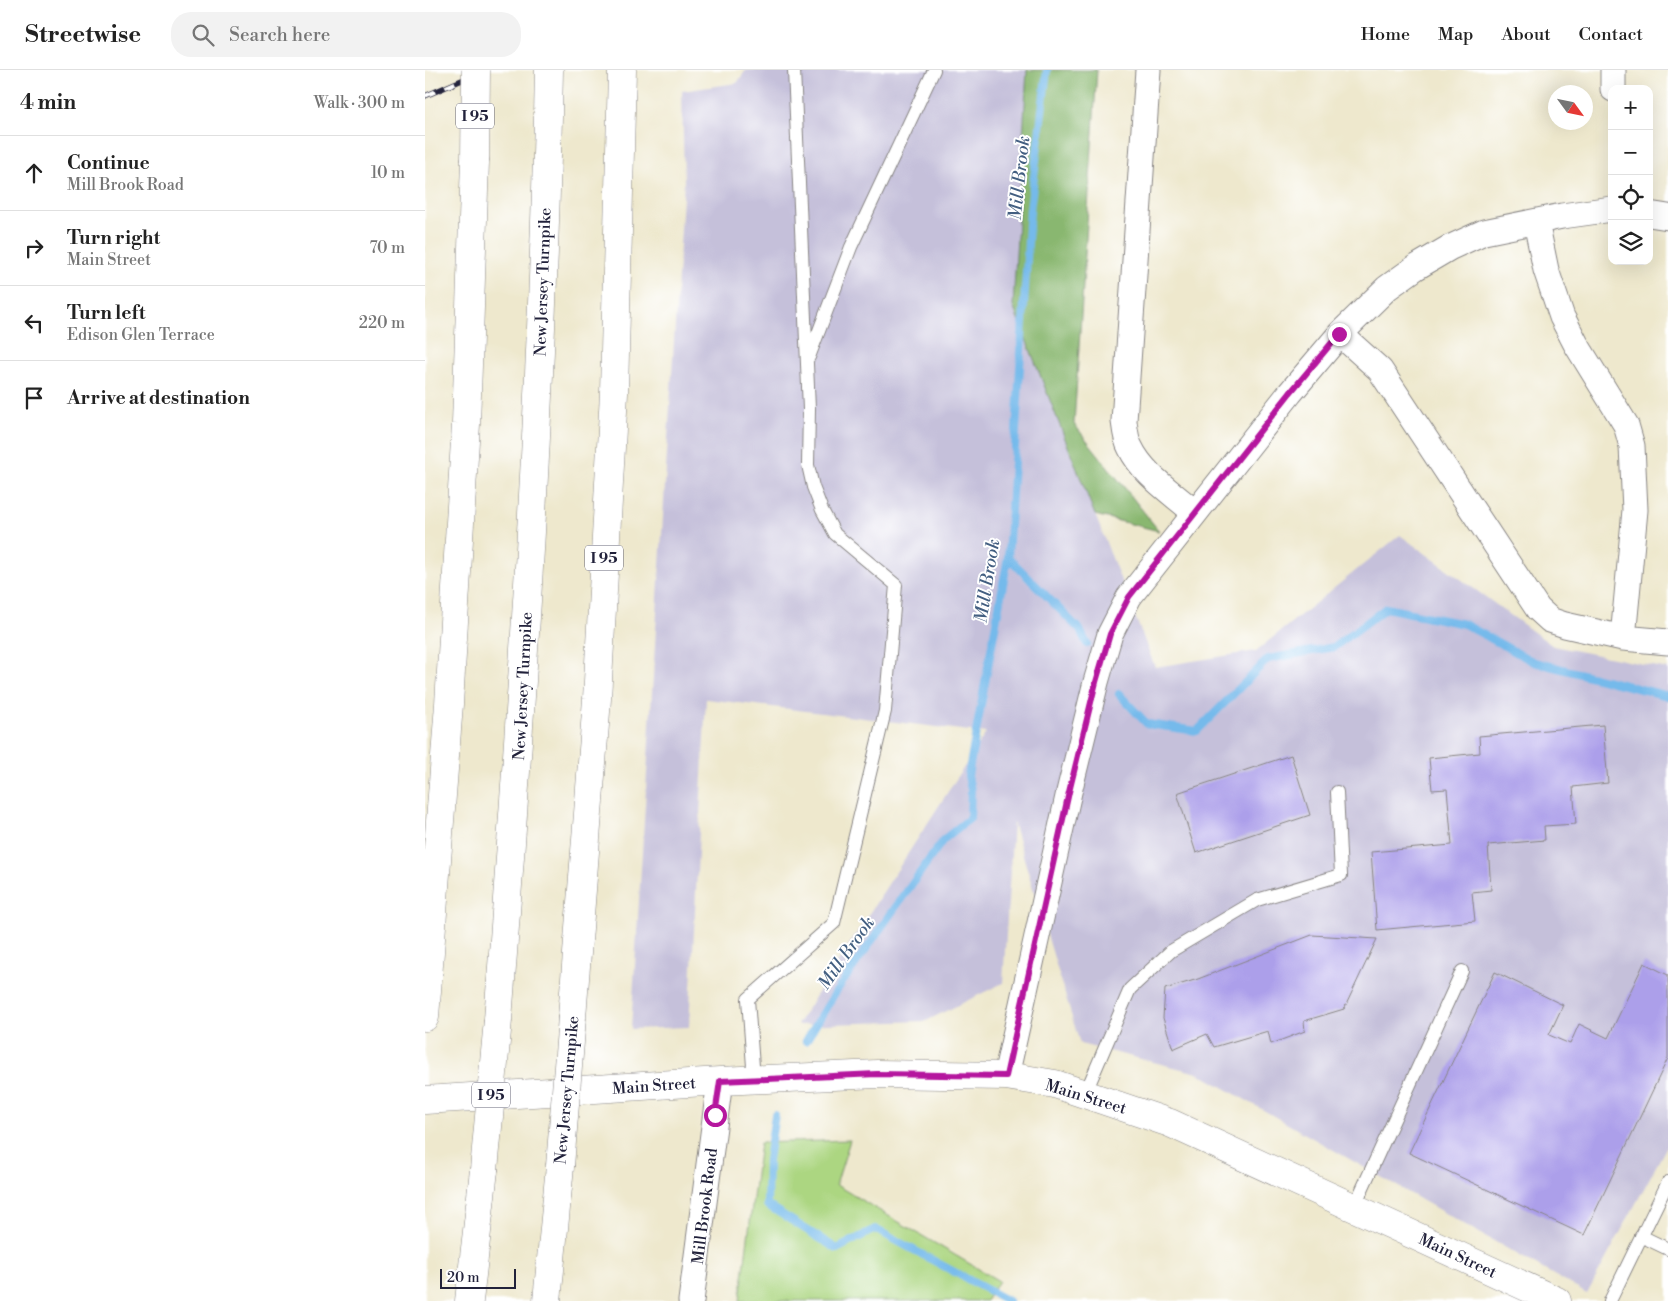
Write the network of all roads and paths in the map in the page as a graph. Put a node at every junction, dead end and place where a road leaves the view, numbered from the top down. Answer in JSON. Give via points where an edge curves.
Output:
{"nodes":[{"id":1,"x":476,"y":70,"type":"edge"},
{"id":2,"x":549,"y":70,"type":"edge"},
{"id":3,"x":622,"y":70,"type":"edge"},
{"id":4,"x":794,"y":70,"type":"edge"},
{"id":5,"x":934,"y":70,"type":"edge"},
{"id":6,"x":1148,"y":70,"type":"edge"},
{"id":7,"x":1613,"y":70,"type":"edge"},
{"id":8,"x":1613,"y":85,"type":"edge"},
{"id":9,"x":1608,"y":210,"type":"edge"},
{"id":10,"x":1653,"y":215,"type":"edge"},
{"id":11,"x":1668,"y":217,"type":"edge"},
{"id":12,"x":1536,"y":222,"type":"junction"},
{"id":13,"x":1339,"y":334,"type":"junction"},
{"id":14,"x":807,"y":361,"type":"junction"},
{"id":15,"x":1195,"y":512,"type":"junction"},
{"id":16,"x":1623,"y":638,"type":"junction"},
{"id":17,"x":1668,"y":642,"type":"edge"},
{"id":18,"x":1337,"y":792,"type":"dead end"},
{"id":19,"x":1462,"y":971,"type":"dead end"},
{"id":20,"x":425,"y":1017,"type":"edge"},
{"id":21,"x":1006,"y":1076,"type":"junction"},
{"id":22,"x":754,"y":1080,"type":"junction"},
{"id":23,"x":720,"y":1081,"type":"junction"},
{"id":24,"x":1085,"y":1094,"type":"junction"},
{"id":25,"x":425,"y":1100,"type":"edge"},
{"id":26,"x":1668,"y":1182,"type":"edge"},
{"id":27,"x":1354,"y":1207,"type":"junction"},
{"id":28,"x":1641,"y":1236,"type":"junction"},
{"id":29,"x":1668,"y":1249,"type":"edge"},
{"id":30,"x":1523,"y":1294,"type":"edge"},
{"id":31,"x":469,"y":1301,"type":"edge"},
{"id":32,"x":547,"y":1301,"type":"edge"},
{"id":33,"x":691,"y":1301,"type":"edge"},
{"id":34,"x":1557,"y":1301,"type":"edge"},
{"id":35,"x":1610,"y":1301,"type":"edge"}],
"edges":[{"from":1,"to":20,"type":"main road","number":"I 95","bridge":true,"via":[[466,424]]},
{"from":2,"to":31,"type":"main road","name":"New Jersey Turnpike","number":"I 95","bridge":true,"via":[[522,696],[498,1020]]},
{"from":3,"to":32,"type":"main road","name":"New Jersey Turnpike","number":"I 95","bridge":true,"via":[[613,412],[597,699]]},
{"from":4,"to":14,"type":"lane"},
{"from":5,"to":14,"type":"lane","via":[[851,247]]},
{"from":6,"to":15,"type":"street","via":[[1124,421],[1129,446],[1138,461]]},
{"from":7,"to":8,"type":"street"},
{"from":9,"to":12,"type":"street"},
{"from":10,"to":11,"type":"street"},
{"from":12,"to":13,"type":"street","via":[[1484,232],[1449,248],[1387,288]]},
{"from":12,"to":16,"type":"street","via":[[1546,270],[1561,317],[1626,425],[1632,446],[1635,510]]},
{"from":13,"to":15,"type":"street"},
{"from":13,"to":16,"type":"street","via":[[1380,370],[1537,609],[1550,620],[1565,626]]},
{"from":14,"to":22,"type":"lane","via":[[808,465],[822,510],[835,534],[896,586],[885,711],[834,923],[748,999]]},
{"from":15,"to":21,"type":"street","via":[[1129,597],[1110,634],[1069,792]]},
{"from":16,"to":17,"type":"street"},
{"from":18,"to":24,"type":"lane","via":[[1341,875],[1257,900],[1171,951],[1130,989]]},
{"from":19,"to":27,"type":"lane"},
{"from":21,"to":22,"type":"main road","name":"Main Street","via":[[877,1074]]},
{"from":21,"to":24,"type":"main road","name":"Main Street","via":[[1055,1084]]},
{"from":22,"to":23,"type":"main road","name":"Main Street"},
{"from":23,"to":25,"type":"main road","name":"Main Street"},
{"from":23,"to":33,"type":"street","name":"Mill Brook Road"},
{"from":24,"to":27,"type":"main road","name":"Main Street","via":[[1170,1122]]},
{"from":26,"to":28,"type":"lane"},
{"from":27,"to":30,"type":"main road","name":"Main Street"},
{"from":28,"to":29,"type":"lane"},
{"from":28,"to":35,"type":"lane"},
{"from":30,"to":34,"type":"main road","name":"Main Street"}]}
